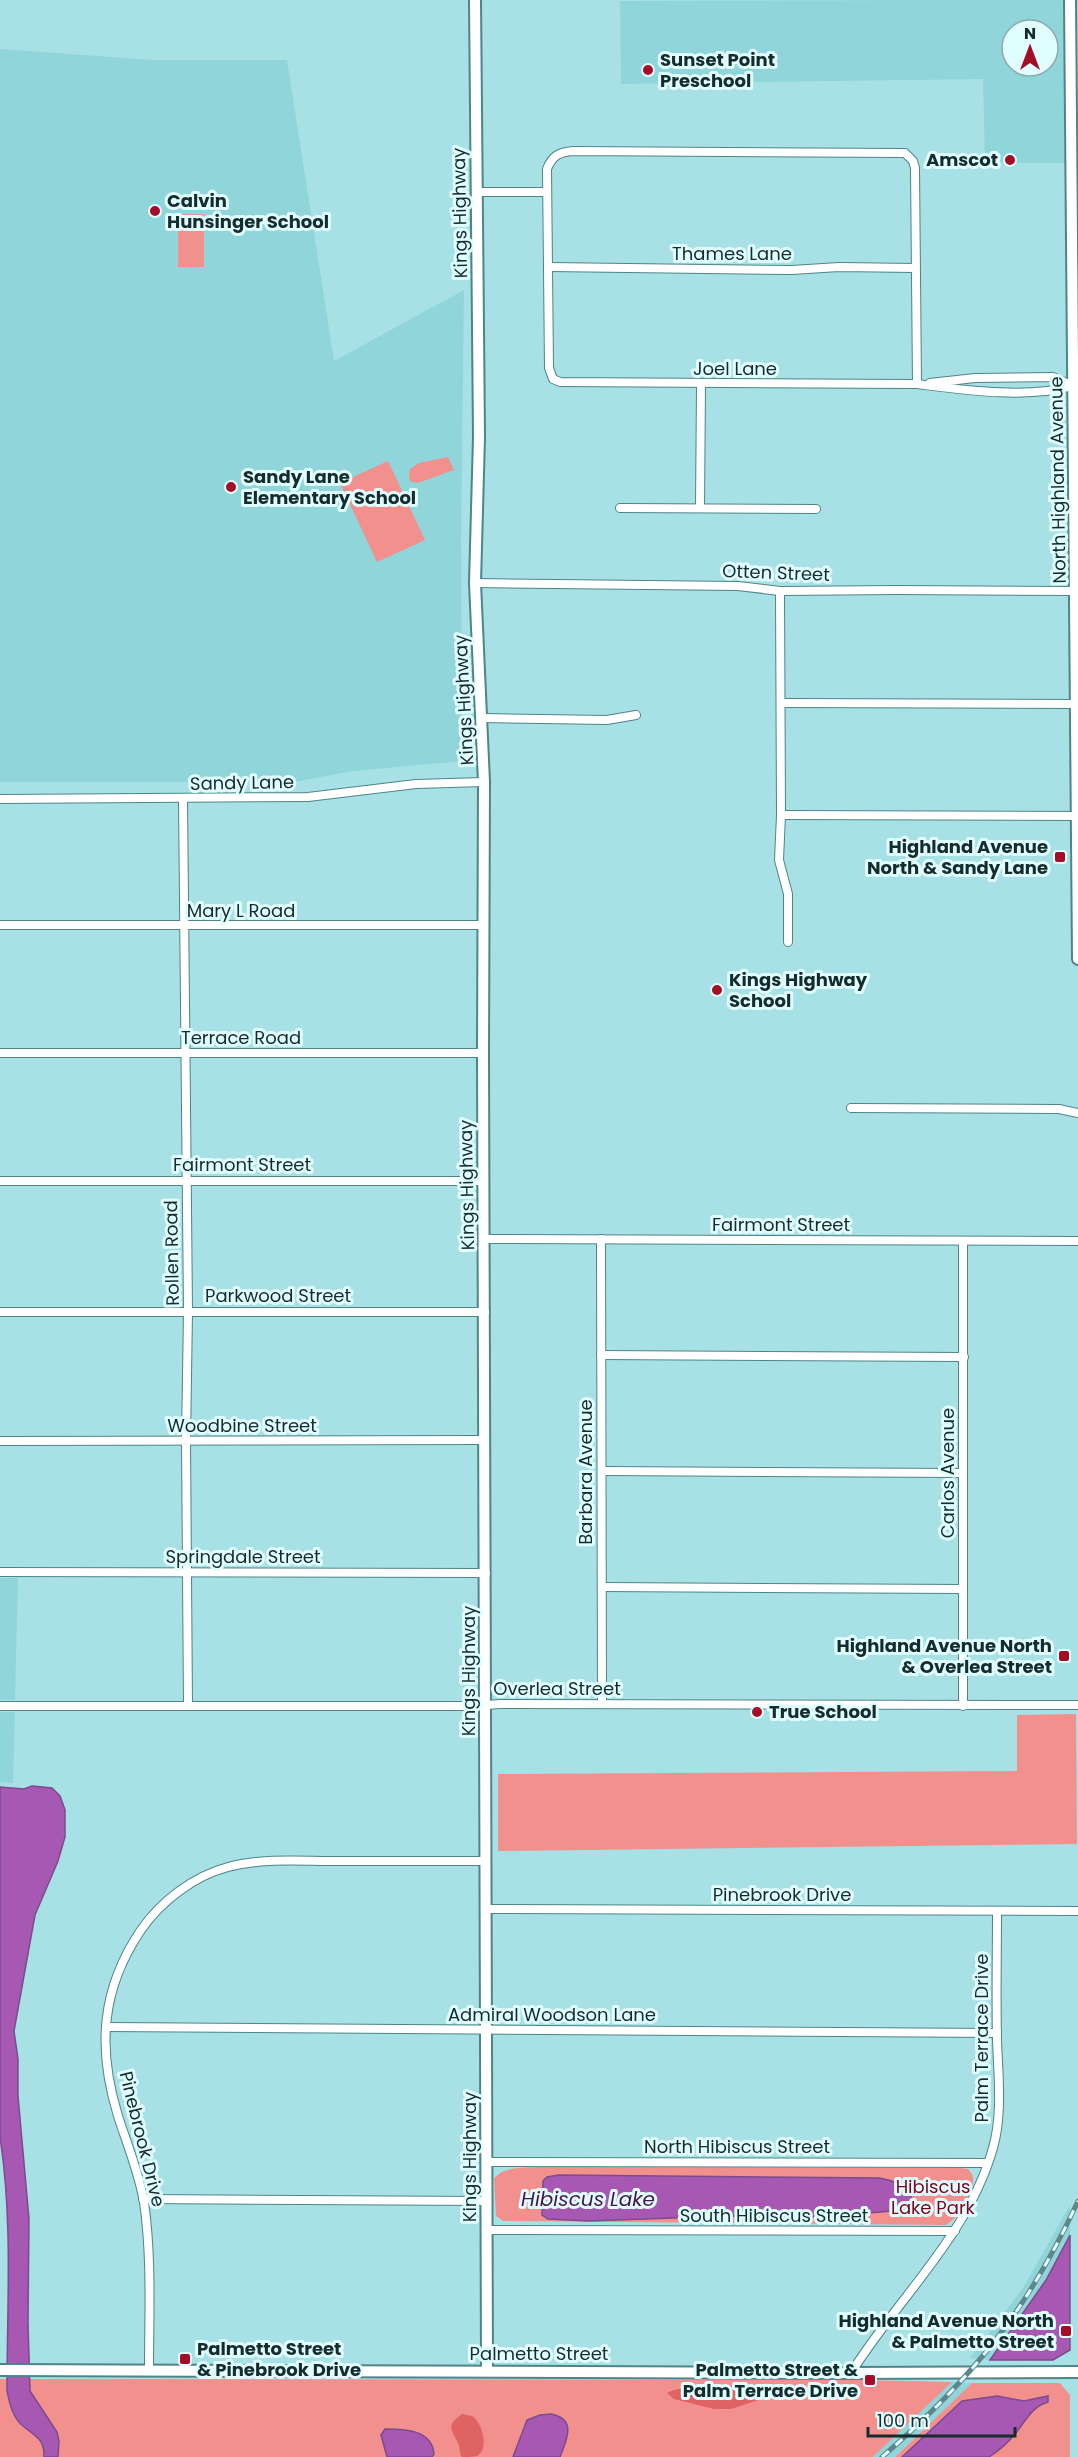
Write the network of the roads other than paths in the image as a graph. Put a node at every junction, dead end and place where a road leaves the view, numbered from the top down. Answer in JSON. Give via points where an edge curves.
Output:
{"nodes":[{"id":1,"x":475,"y":0,"type":"edge"},
{"id":2,"x":1070,"y":0,"type":"edge"},
{"id":3,"x":476,"y":192,"type":"junction"},
{"id":4,"x":548,"y":192,"type":"junction"},
{"id":5,"x":549,"y":267,"type":"junction"},
{"id":6,"x":915,"y":268,"type":"junction"},
{"id":7,"x":701,"y":384,"type":"junction"},
{"id":8,"x":917,"y":384,"type":"junction"},
{"id":9,"x":1073,"y":386,"type":"junction"},
{"id":10,"x":620,"y":508,"type":"dead end"},
{"id":11,"x":700,"y":508,"type":"junction"},
{"id":12,"x":816,"y":509,"type":"dead end"},
{"id":13,"x":475,"y":583,"type":"junction"},
{"id":14,"x":780,"y":591,"type":"junction"},
{"id":15,"x":1077,"y":591,"type":"edge"},
{"id":16,"x":781,"y":703,"type":"junction"},
{"id":17,"x":1076,"y":704,"type":"junction"},
{"id":18,"x":636,"y":715,"type":"dead end"},
{"id":19,"x":483,"y":718,"type":"junction"},
{"id":20,"x":484,"y":782,"type":"junction"},
{"id":21,"x":0,"y":799,"type":"edge"},
{"id":22,"x":183,"y":799,"type":"junction"},
{"id":23,"x":781,"y":815,"type":"junction"},
{"id":24,"x":1077,"y":816,"type":"edge"},
{"id":25,"x":1078,"y":881,"type":"edge"},
{"id":26,"x":0,"y":925,"type":"edge"},
{"id":27,"x":483,"y":925,"type":"junction"},
{"id":28,"x":184,"y":926,"type":"junction"},
{"id":29,"x":788,"y":942,"type":"dead end"},
{"id":30,"x":1078,"y":959,"type":"edge"},
{"id":31,"x":0,"y":1053,"type":"edge"},
{"id":32,"x":185,"y":1053,"type":"junction"},
{"id":33,"x":483,"y":1053,"type":"junction"},
{"id":34,"x":850,"y":1108,"type":"dead end"},
{"id":35,"x":1078,"y":1113,"type":"edge"},
{"id":36,"x":0,"y":1180,"type":"edge"},
{"id":37,"x":186,"y":1180,"type":"junction"},
{"id":38,"x":484,"y":1181,"type":"junction"},
{"id":39,"x":484,"y":1239,"type":"junction"},
{"id":40,"x":601,"y":1239,"type":"junction"},
{"id":41,"x":963,"y":1241,"type":"junction"},
{"id":42,"x":1078,"y":1241,"type":"edge"},
{"id":43,"x":188,"y":1311,"type":"junction"},
{"id":44,"x":485,"y":1311,"type":"junction"},
{"id":45,"x":0,"y":1312,"type":"edge"},
{"id":46,"x":601,"y":1355,"type":"junction"},
{"id":47,"x":964,"y":1356,"type":"junction"},
{"id":48,"x":484,"y":1440,"type":"junction"},
{"id":49,"x":186,"y":1441,"type":"junction"},
{"id":50,"x":0,"y":1442,"type":"edge"},
{"id":51,"x":602,"y":1471,"type":"junction"},
{"id":52,"x":963,"y":1473,"type":"junction"},
{"id":53,"x":0,"y":1572,"type":"edge"},
{"id":54,"x":187,"y":1572,"type":"junction"},
{"id":55,"x":486,"y":1573,"type":"junction"},
{"id":56,"x":602,"y":1587,"type":"junction"},
{"id":57,"x":963,"y":1589,"type":"junction"},
{"id":58,"x":602,"y":1704,"type":"junction"},
{"id":59,"x":486,"y":1705,"type":"junction"},
{"id":60,"x":1078,"y":1705,"type":"edge"},
{"id":61,"x":0,"y":1706,"type":"edge"},
{"id":62,"x":188,"y":1706,"type":"junction"},
{"id":63,"x":963,"y":1706,"type":"junction"},
{"id":64,"x":486,"y":1861,"type":"junction"},
{"id":65,"x":485,"y":1909,"type":"junction"},
{"id":66,"x":997,"y":1911,"type":"junction"},
{"id":67,"x":1078,"y":1911,"type":"edge"},
{"id":68,"x":106,"y":2027,"type":"junction"},
{"id":69,"x":487,"y":2030,"type":"junction"},
{"id":70,"x":997,"y":2033,"type":"junction"},
{"id":71,"x":486,"y":2162,"type":"junction"},
{"id":72,"x":987,"y":2163,"type":"junction"},
{"id":73,"x":143,"y":2199,"type":"junction"},
{"id":74,"x":486,"y":2201,"type":"junction"},
{"id":75,"x":486,"y":2230,"type":"junction"},
{"id":76,"x":954,"y":2231,"type":"junction"},
{"id":77,"x":3,"y":2370,"type":"edge"},
{"id":78,"x":149,"y":2370,"type":"junction"},
{"id":79,"x":487,"y":2370,"type":"junction"},
{"id":80,"x":1078,"y":2372,"type":"edge"},
{"id":81,"x":851,"y":2373,"type":"junction"}],
"edges":[{"from":1,"to":3,"type":"street","name":"Kings Highway"},
{"from":2,"to":9,"type":"street","name":"North Highland Avenue"},
{"from":3,"to":4,"type":"street"},
{"from":3,"to":13,"type":"street","name":"Kings Highway","via":[[479,437]]},
{"from":4,"to":5,"type":"street"},
{"from":4,"to":6,"type":"street","via":[[547,169],[555,155],[573,151],[898,152],[909,156],[915,168]]},
{"from":5,"to":6,"type":"street","name":"Thames Lane"},
{"from":5,"to":7,"type":"street","name":"Joel Lane","via":[[549,368],[553,379],[567,383]]},
{"from":6,"to":8,"type":"street"},
{"from":7,"to":8,"type":"street","name":"Joel Lane"},
{"from":7,"to":11,"type":"street"},
{"from":8,"to":9,"type":"street","name":"Joel Lane","via":[[972,391],[1053,391]]},
{"from":8,"to":9,"type":"street","name":"Joel Lane","via":[[975,378],[1053,377]]},
{"from":9,"to":15,"type":"street","name":"North Highland Avenue"},
{"from":10,"to":11,"type":"street"},
{"from":11,"to":12,"type":"street"},
{"from":13,"to":14,"type":"street","name":"Otten Street","via":[[738,586]]},
{"from":13,"to":19,"type":"street","name":"Kings Highway"},
{"from":14,"to":15,"type":"street","name":"Otten Street"},
{"from":14,"to":16,"type":"street"},
{"from":15,"to":17,"type":"street","name":"North Highland Avenue"},
{"from":16,"to":17,"type":"street"},
{"from":16,"to":23,"type":"street"},
{"from":17,"to":24,"type":"street","name":"North Highland Avenue"},
{"from":18,"to":19,"type":"street","via":[[607,720]]},
{"from":19,"to":20,"type":"street","name":"Kings Highway"},
{"from":20,"to":22,"type":"street","name":"Sandy Lane","via":[[416,784],[308,797]]},
{"from":20,"to":27,"type":"street","name":"Kings Highway"},
{"from":21,"to":22,"type":"street","name":"Sandy Lane"},
{"from":22,"to":28,"type":"street","name":"Rollen Road"},
{"from":23,"to":24,"type":"street"},
{"from":23,"to":29,"type":"street","via":[[779,860],[788,894]]},
{"from":24,"to":25,"type":"street","name":"North Highland Avenue"},
{"from":25,"to":30,"type":"street","name":"North Highland Avenue"},
{"from":26,"to":28,"type":"street","name":"Mary L Road"},
{"from":27,"to":28,"type":"street","name":"Mary L Road"},
{"from":27,"to":33,"type":"street","name":"Kings Highway"},
{"from":28,"to":32,"type":"street","name":"Rollen Road"},
{"from":31,"to":32,"type":"street","name":"Terrace Road"},
{"from":32,"to":33,"type":"street","name":"Terrace Road"},
{"from":32,"to":37,"type":"street","name":"Rollen Road"},
{"from":33,"to":38,"type":"street","name":"Kings Highway"},
{"from":34,"to":35,"type":"street","via":[[1059,1108]]},
{"from":36,"to":37,"type":"street","name":"Fairmont Street"},
{"from":37,"to":38,"type":"street","name":"Fairmont Street"},
{"from":37,"to":43,"type":"street","name":"Rollen Road"},
{"from":38,"to":39,"type":"street","name":"Kings Highway"},
{"from":39,"to":40,"type":"street","name":"Fairmont Street"},
{"from":39,"to":44,"type":"street","name":"Kings Highway"},
{"from":40,"to":41,"type":"street","name":"Fairmont Street"},
{"from":40,"to":46,"type":"street","name":"Barbara Avenue"},
{"from":41,"to":42,"type":"street","name":"Fairmont Street"},
{"from":41,"to":47,"type":"street","name":"Carlos Avenue"},
{"from":43,"to":44,"type":"street","name":"Parkwood Street"},
{"from":43,"to":45,"type":"street","name":"Parkwood Street"},
{"from":43,"to":49,"type":"street","name":"Rollen Road"},
{"from":44,"to":48,"type":"street","name":"Kings Highway"},
{"from":46,"to":47,"type":"street"},
{"from":46,"to":51,"type":"street","name":"Barbara Avenue"},
{"from":47,"to":52,"type":"street","name":"Carlos Avenue"},
{"from":48,"to":49,"type":"street","name":"Woodbine Street"},
{"from":48,"to":55,"type":"street","name":"Kings Highway"},
{"from":49,"to":50,"type":"street","name":"Woodbine Street"},
{"from":49,"to":54,"type":"street","name":"Rollen Road"},
{"from":51,"to":52,"type":"street"},
{"from":51,"to":56,"type":"street","name":"Barbara Avenue"},
{"from":52,"to":57,"type":"street","name":"Carlos Avenue"},
{"from":53,"to":54,"type":"street","name":"Springdale Street"},
{"from":54,"to":55,"type":"street","name":"Springdale Street"},
{"from":54,"to":62,"type":"street","name":"Rollen Road"},
{"from":55,"to":59,"type":"street","name":"Kings Highway"},
{"from":56,"to":57,"type":"street"},
{"from":56,"to":58,"type":"street","name":"Barbara Avenue"},
{"from":57,"to":63,"type":"street","name":"Carlos Avenue"},
{"from":58,"to":59,"type":"street","name":"Overlea Street"},
{"from":58,"to":63,"type":"street","name":"Overlea Street"},
{"from":59,"to":62,"type":"street","name":"Overlea Street"},
{"from":59,"to":64,"type":"street","name":"Kings Highway"},
{"from":60,"to":63,"type":"street","name":"Overlea Street"},
{"from":61,"to":62,"type":"street","name":"Overlea Street"},
{"from":64,"to":65,"type":"street","name":"Kings Highway"},
{"from":64,"to":68,"type":"street","name":"Pinebrook Drive","via":[[274,1861],[226,1867],[182,1889],[145,1925],[118,1970],[108,2001]]},
{"from":65,"to":66,"type":"street","name":"Pinebrook Drive"},
{"from":65,"to":69,"type":"street","name":"Kings Highway"},
{"from":66,"to":67,"type":"street","name":"Pinebrook Drive"},
{"from":66,"to":70,"type":"street","name":"Palm Terrace Drive"},
{"from":68,"to":69,"type":"street","name":"Admiral Woodson Lane"},
{"from":68,"to":73,"type":"street","name":"Pinebrook Drive","via":[[111,2089]]},
{"from":69,"to":70,"type":"street","name":"Admiral Woodson Lane"},
{"from":69,"to":71,"type":"street","name":"Kings Highway"},
{"from":70,"to":72,"type":"street","name":"Palm Terrace Drive","via":[[998,2118]]},
{"from":71,"to":72,"type":"street","name":"North Hibiscus Street"},
{"from":71,"to":74,"type":"street","name":"Kings Highway"},
{"from":72,"to":76,"type":"street","name":"Palm Terrace Drive","via":[[972,2202]]},
{"from":73,"to":74,"type":"street"},
{"from":73,"to":78,"type":"street","name":"Pinebrook Drive","via":[[149,2252]]},
{"from":74,"to":75,"type":"street","name":"Kings Highway"},
{"from":75,"to":76,"type":"street","name":"South Hibiscus Street"},
{"from":75,"to":79,"type":"street","name":"Kings Highway"},
{"from":76,"to":81,"type":"street","name":"Palm Terrace Drive"},
{"from":77,"to":78,"type":"street","name":"Palmetto Street"},
{"from":78,"to":79,"type":"street","name":"Palmetto Street"},
{"from":79,"to":81,"type":"street","name":"Palmetto Street"},
{"from":80,"to":81,"type":"street","name":"Palmetto Street"}]}
